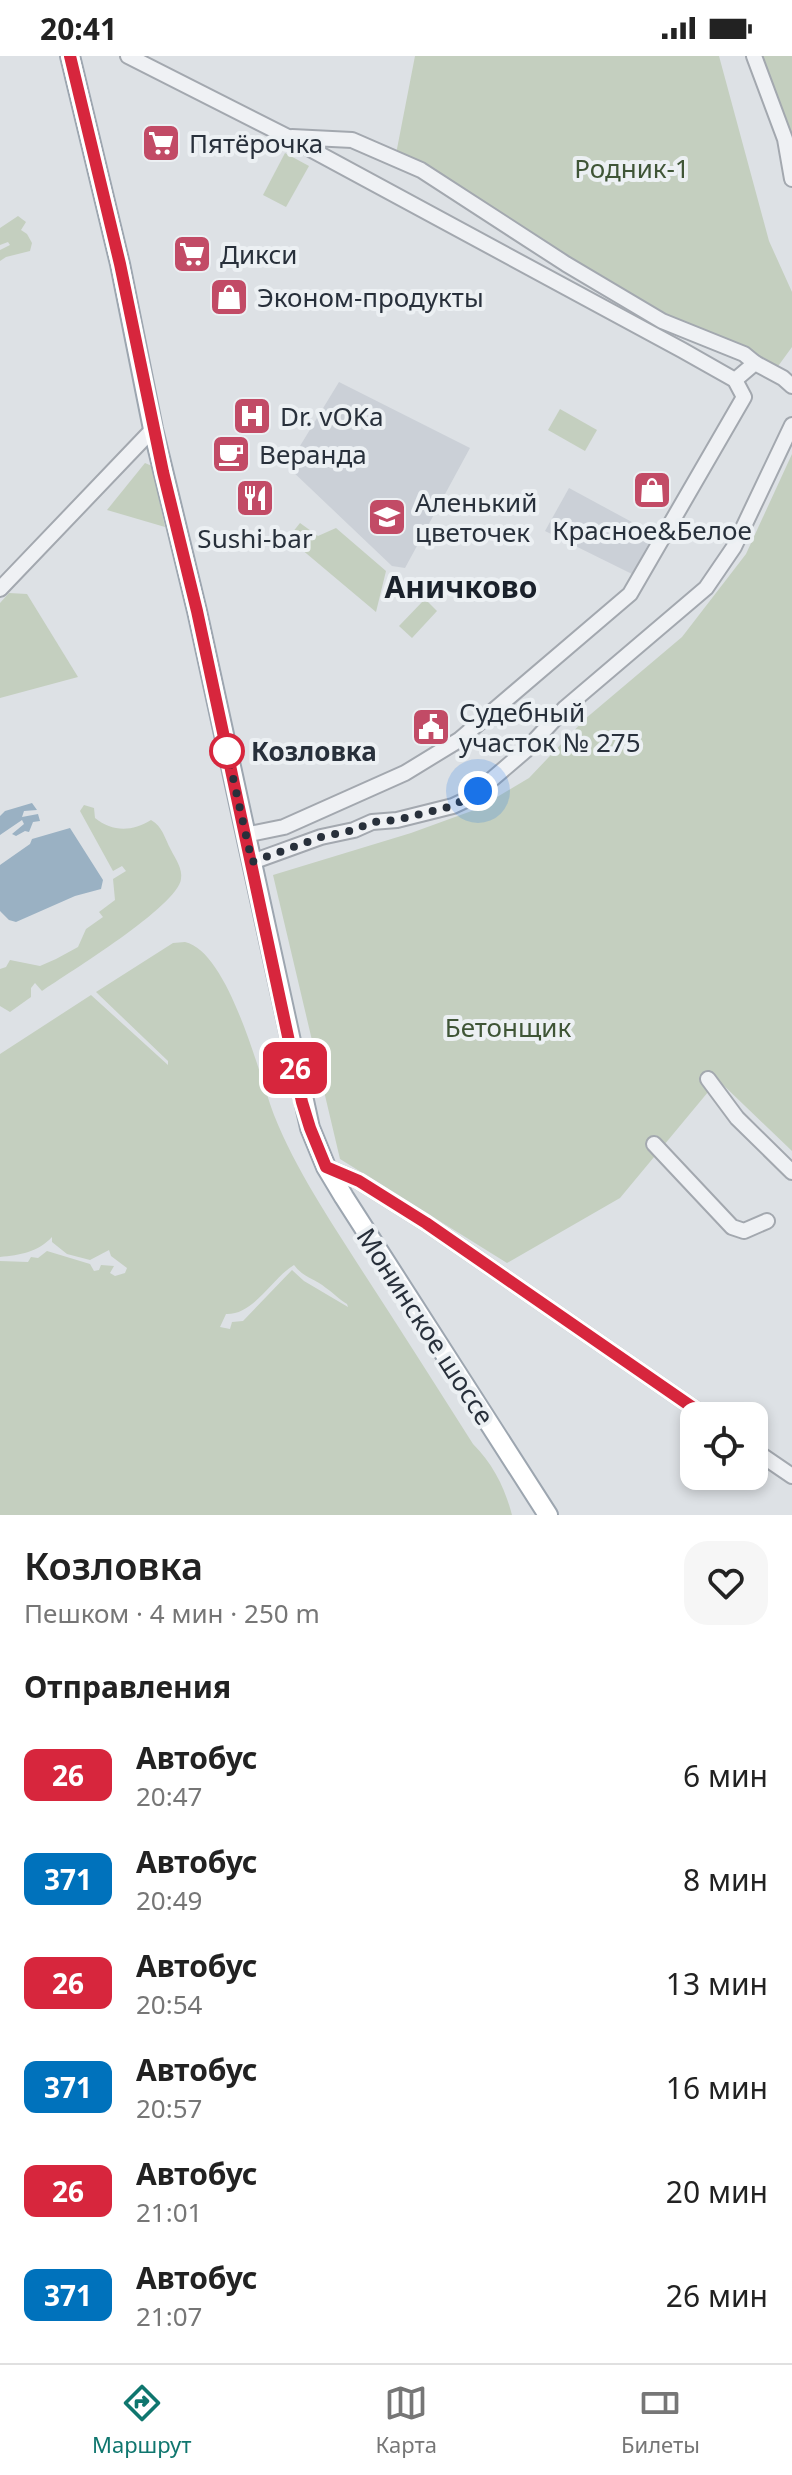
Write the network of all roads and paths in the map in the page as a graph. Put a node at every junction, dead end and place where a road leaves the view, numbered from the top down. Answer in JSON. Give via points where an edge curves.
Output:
{"nodes":[{"id":1,"x":70,"y":56,"type":"edge"},
{"id":2,"x":128,"y":56,"type":"edge"},
{"id":3,"x":754,"y":56,"type":"edge"},
{"id":4,"x":288,"y":137,"type":"junction"},
{"id":5,"x":792,"y":179,"type":"edge"},
{"id":6,"x":755,"y":363,"type":"junction"},
{"id":7,"x":735,"y":380,"type":"junction"},
{"id":8,"x":792,"y":386,"type":"edge"},
{"id":9,"x":792,"y":425,"type":"edge"},
{"id":10,"x":153,"y":429,"type":"junction"},
{"id":11,"x":0,"y":589,"type":"edge"},
{"id":12,"x":245,"y":835,"type":"junction"},
{"id":13,"x":252,"y":862,"type":"junction"},
{"id":14,"x":708,"y":1079,"type":"dead end"},
{"id":15,"x":654,"y":1144,"type":"dead end"},
{"id":16,"x":326,"y":1167,"type":"junction"},
{"id":17,"x":792,"y":1172,"type":"edge"},
{"id":18,"x":372,"y":1189,"type":"junction"},
{"id":19,"x":344,"y":1197,"type":"junction"},
{"id":20,"x":767,"y":1221,"type":"dead end"},
{"id":21,"x":685,"y":1402,"type":"edge"},
{"id":22,"x":768,"y":1460,"type":"edge"},
{"id":23,"x":792,"y":1476,"type":"edge"},
{"id":24,"x":548,"y":1515,"type":"edge"}],
"edges":[{"from":1,"to":10,"type":"main road","name":"Монинское шоссе"},
{"from":2,"to":4,"type":"street"},
{"from":3,"to":5,"type":"street","via":[[785,139]]},
{"from":4,"to":6,"type":"street","via":[[352,140],[421,170],[662,321]]},
{"from":4,"to":7,"type":"street"},
{"from":6,"to":7,"type":"street"},
{"from":6,"to":8,"type":"street"},
{"from":7,"to":12,"type":"street","via":[[744,397],[630,594],[459,740],[405,773],[284,827]]},
{"from":9,"to":13,"type":"street","via":[[734,547],[706,588],[565,708],[470,798],[397,820],[372,822]]},
{"from":10,"to":11,"type":"street"},
{"from":10,"to":12,"type":"main road","name":"Монинское шоссе"},
{"from":12,"to":13,"type":"main road","name":"Монинское шоссе"},
{"from":13,"to":16,"type":"main road","name":"Монинское шоссе","via":[[302,1102]]},
{"from":14,"to":17,"type":"street","via":[[737,1118]]},
{"from":15,"to":20,"type":"street","via":[[732,1227],[744,1231]]},
{"from":16,"to":18,"type":"street"},
{"from":16,"to":19,"type":"main road","name":"Монинское шоссе"},
{"from":18,"to":19,"type":"street","via":[[354,1185]]},
{"from":18,"to":21,"type":"street"},
{"from":19,"to":24,"type":"main road","name":"Монинское шоссе"},
{"from":22,"to":23,"type":"street"}]}
